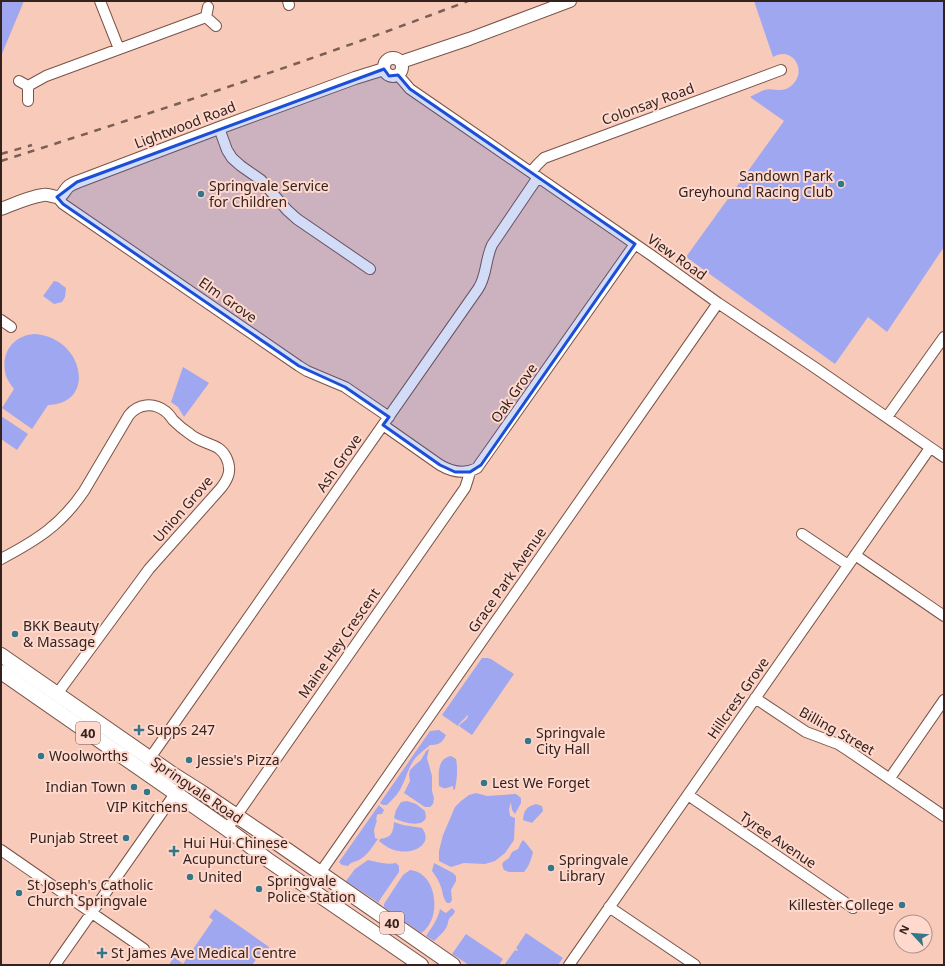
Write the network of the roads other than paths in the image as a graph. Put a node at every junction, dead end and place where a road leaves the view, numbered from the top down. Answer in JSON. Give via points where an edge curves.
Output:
{"nodes":[{"id":1,"x":100,"y":1,"type":"edge"},
{"id":2,"x":570,"y":1,"type":"edge"},
{"id":3,"x":216,"y":26,"type":"dead end"},
{"id":4,"x":119,"y":49,"type":"junction"},
{"id":5,"x":401,"y":62,"type":"junction"},
{"id":6,"x":384,"y":69,"type":"junction"},
{"id":7,"x":780,"y":70,"type":"dead end"},
{"id":8,"x":398,"y":75,"type":"junction"},
{"id":9,"x":28,"y":101,"type":"dead end"},
{"id":10,"x":219,"y":128,"type":"junction"},
{"id":11,"x":534,"y":175,"type":"junction"},
{"id":12,"x":57,"y":197,"type":"junction"},
{"id":13,"x":1,"y":209,"type":"edge"},
{"id":14,"x":635,"y":244,"type":"junction"},
{"id":15,"x":370,"y":269,"type":"dead end"},
{"id":16,"x":718,"y":303,"type":"junction"},
{"id":17,"x":1,"y":320,"type":"edge"},
{"id":18,"x":11,"y":327,"type":"dead end"},
{"id":19,"x":944,"y":337,"type":"edge"},
{"id":20,"x":389,"y":417,"type":"junction"},
{"id":21,"x":887,"y":418,"type":"junction"},
{"id":22,"x":383,"y":426,"type":"junction"},
{"id":23,"x":930,"y":448,"type":"junction"},
{"id":24,"x":944,"y":457,"type":"edge"},
{"id":25,"x":470,"y":472,"type":"junction"},
{"id":26,"x":802,"y":534,"type":"dead end"},
{"id":27,"x":855,"y":555,"type":"junction"},
{"id":28,"x":1,"y":559,"type":"edge"},
{"id":29,"x":848,"y":565,"type":"junction"},
{"id":30,"x":944,"y":616,"type":"edge"},
{"id":31,"x":1,"y":655,"type":"edge"},
{"id":32,"x":1,"y":672,"type":"edge"},
{"id":33,"x":57,"y":694,"type":"junction"},
{"id":34,"x":755,"y":698,"type":"junction"},
{"id":35,"x":944,"y":700,"type":"edge"},
{"id":36,"x":150,"y":758,"type":"junction"},
{"id":37,"x":890,"y":778,"type":"junction"},
{"id":38,"x":184,"y":781,"type":"junction"},
{"id":39,"x":176,"y":793,"type":"junction"},
{"id":40,"x":688,"y":795,"type":"junction"},
{"id":41,"x":236,"y":815,"type":"junction"},
{"id":42,"x":944,"y":816,"type":"edge"},
{"id":43,"x":227,"y":829,"type":"junction"},
{"id":44,"x":1,"y":850,"type":"edge"},
{"id":45,"x":320,"y":873,"type":"junction"},
{"id":46,"x":366,"y":905,"type":"junction"},
{"id":47,"x":609,"y":907,"type":"junction"},
{"id":48,"x":853,"y":908,"type":"dead end"},
{"id":49,"x":91,"y":913,"type":"junction"},
{"id":50,"x":356,"y":920,"type":"junction"},
{"id":51,"x":144,"y":949,"type":"dead end"},
{"id":52,"x":55,"y":965,"type":"edge"},
{"id":53,"x":421,"y":965,"type":"edge"},
{"id":54,"x":453,"y":965,"type":"edge"},
{"id":55,"x":569,"y":965,"type":"edge"},
{"id":56,"x":695,"y":965,"type":"edge"}],
"edges":[{"from":1,"to":4,"type":"street"},
{"from":2,"to":5,"type":"main road"},
{"from":3,"to":4,"type":"street","via":[[207,12]]},
{"from":4,"to":9,"type":"street","via":[[24,83]]},
{"from":5,"to":6,"type":"main road","via":[[396,58],[389,58],[384,63]]},
{"from":5,"to":8,"type":"main road","via":[[402,69]]},
{"from":6,"to":8,"type":"main road","via":[[389,76]]},
{"from":6,"to":10,"type":"main road","name":"Lightwood Road"},
{"from":7,"to":11,"type":"street","name":"Colonsay Road","via":[[544,158],[537,165]]},
{"from":8,"to":11,"type":"street","name":"View Road","via":[[410,89]]},
{"from":10,"to":12,"type":"main road","name":"Lightwood Road","via":[[71,184]]},
{"from":10,"to":15,"type":"street","via":[[232,158],[261,180],[289,212]]},
{"from":11,"to":14,"type":"street","name":"View Road"},
{"from":11,"to":20,"type":"street","name":"Ash Grove","via":[[492,245],[481,285]]},
{"from":12,"to":13,"type":"main road","via":[[41,195]]},
{"from":12,"to":20,"type":"street","name":"Elm Grove","via":[[63,204],[304,370],[345,387]]},
{"from":14,"to":16,"type":"street","name":"View Road"},
{"from":14,"to":25,"type":"street","name":"Oak Grove","via":[[481,465]]},
{"from":16,"to":21,"type":"street","name":"View Road"},
{"from":16,"to":45,"type":"street","name":"Grace Park Avenue"},
{"from":17,"to":18,"type":"street"},
{"from":19,"to":21,"type":"street"},
{"from":20,"to":22,"type":"street","name":"Ash Grove"},
{"from":21,"to":23,"type":"street","name":"View Road"},
{"from":22,"to":25,"type":"street","via":[[443,467],[455,472]]},
{"from":22,"to":36,"type":"street","name":"Ash Grove"},
{"from":23,"to":24,"type":"street","name":"View Road"},
{"from":23,"to":27,"type":"street","name":"Hillcrest Grove"},
{"from":25,"to":41,"type":"street","name":"Maine Hey Crescent","via":[[465,488]]},
{"from":26,"to":29,"type":"street"},
{"from":27,"to":29,"type":"street","name":"Hillcrest Grove"},
{"from":27,"to":30,"type":"street"},
{"from":28,"to":33,"type":"street","name":"Union Grove","via":[[41,536],[68,512],[84,491],[129,416],[140,407],[151,405],[164,410],[189,434],[222,451],[228,461],[230,468],[227,480],[152,565]]},
{"from":29,"to":34,"type":"street","name":"Hillcrest Grove"},
{"from":31,"to":33,"type":"highway","name":"Springvale Road","number":"40"},
{"from":32,"to":39,"type":"highway","name":"Springvale Road","number":"40"},
{"from":33,"to":36,"type":"highway","name":"Springvale Road","number":"40"},
{"from":34,"to":37,"type":"street","name":"Billing Street","via":[[806,732],[838,744]]},
{"from":34,"to":40,"type":"street","name":"Hillcrest Grove"},
{"from":35,"to":37,"type":"street"},
{"from":36,"to":38,"type":"highway","name":"Springvale Road","number":"40"},
{"from":37,"to":42,"type":"street","name":"Billing Street"},
{"from":38,"to":39,"type":"street"},
{"from":38,"to":41,"type":"highway","name":"Springvale Road","number":"40"},
{"from":39,"to":43,"type":"highway","name":"Springvale Road","number":"40"},
{"from":39,"to":49,"type":"street"},
{"from":40,"to":47,"type":"street","name":"Hillcrest Grove"},
{"from":40,"to":48,"type":"street","name":"Tyree Avenue"},
{"from":41,"to":43,"type":"street","name":"Maine Hey Crescent"},
{"from":41,"to":45,"type":"highway","name":"Springvale Road","number":"40"},
{"from":43,"to":50,"type":"highway","name":"Springvale Road","number":"40"},
{"from":44,"to":49,"type":"street"},
{"from":45,"to":46,"type":"highway","name":"Springvale Road","number":"40"},
{"from":46,"to":50,"type":"highway"},
{"from":46,"to":54,"type":"highway","name":"Springvale Road","number":"40"},
{"from":47,"to":55,"type":"street","name":"Hillcrest Grove"},
{"from":47,"to":56,"type":"street"},
{"from":49,"to":51,"type":"street"},
{"from":49,"to":52,"type":"street"},
{"from":50,"to":53,"type":"highway","name":"Springvale Road","number":"40"}]}
